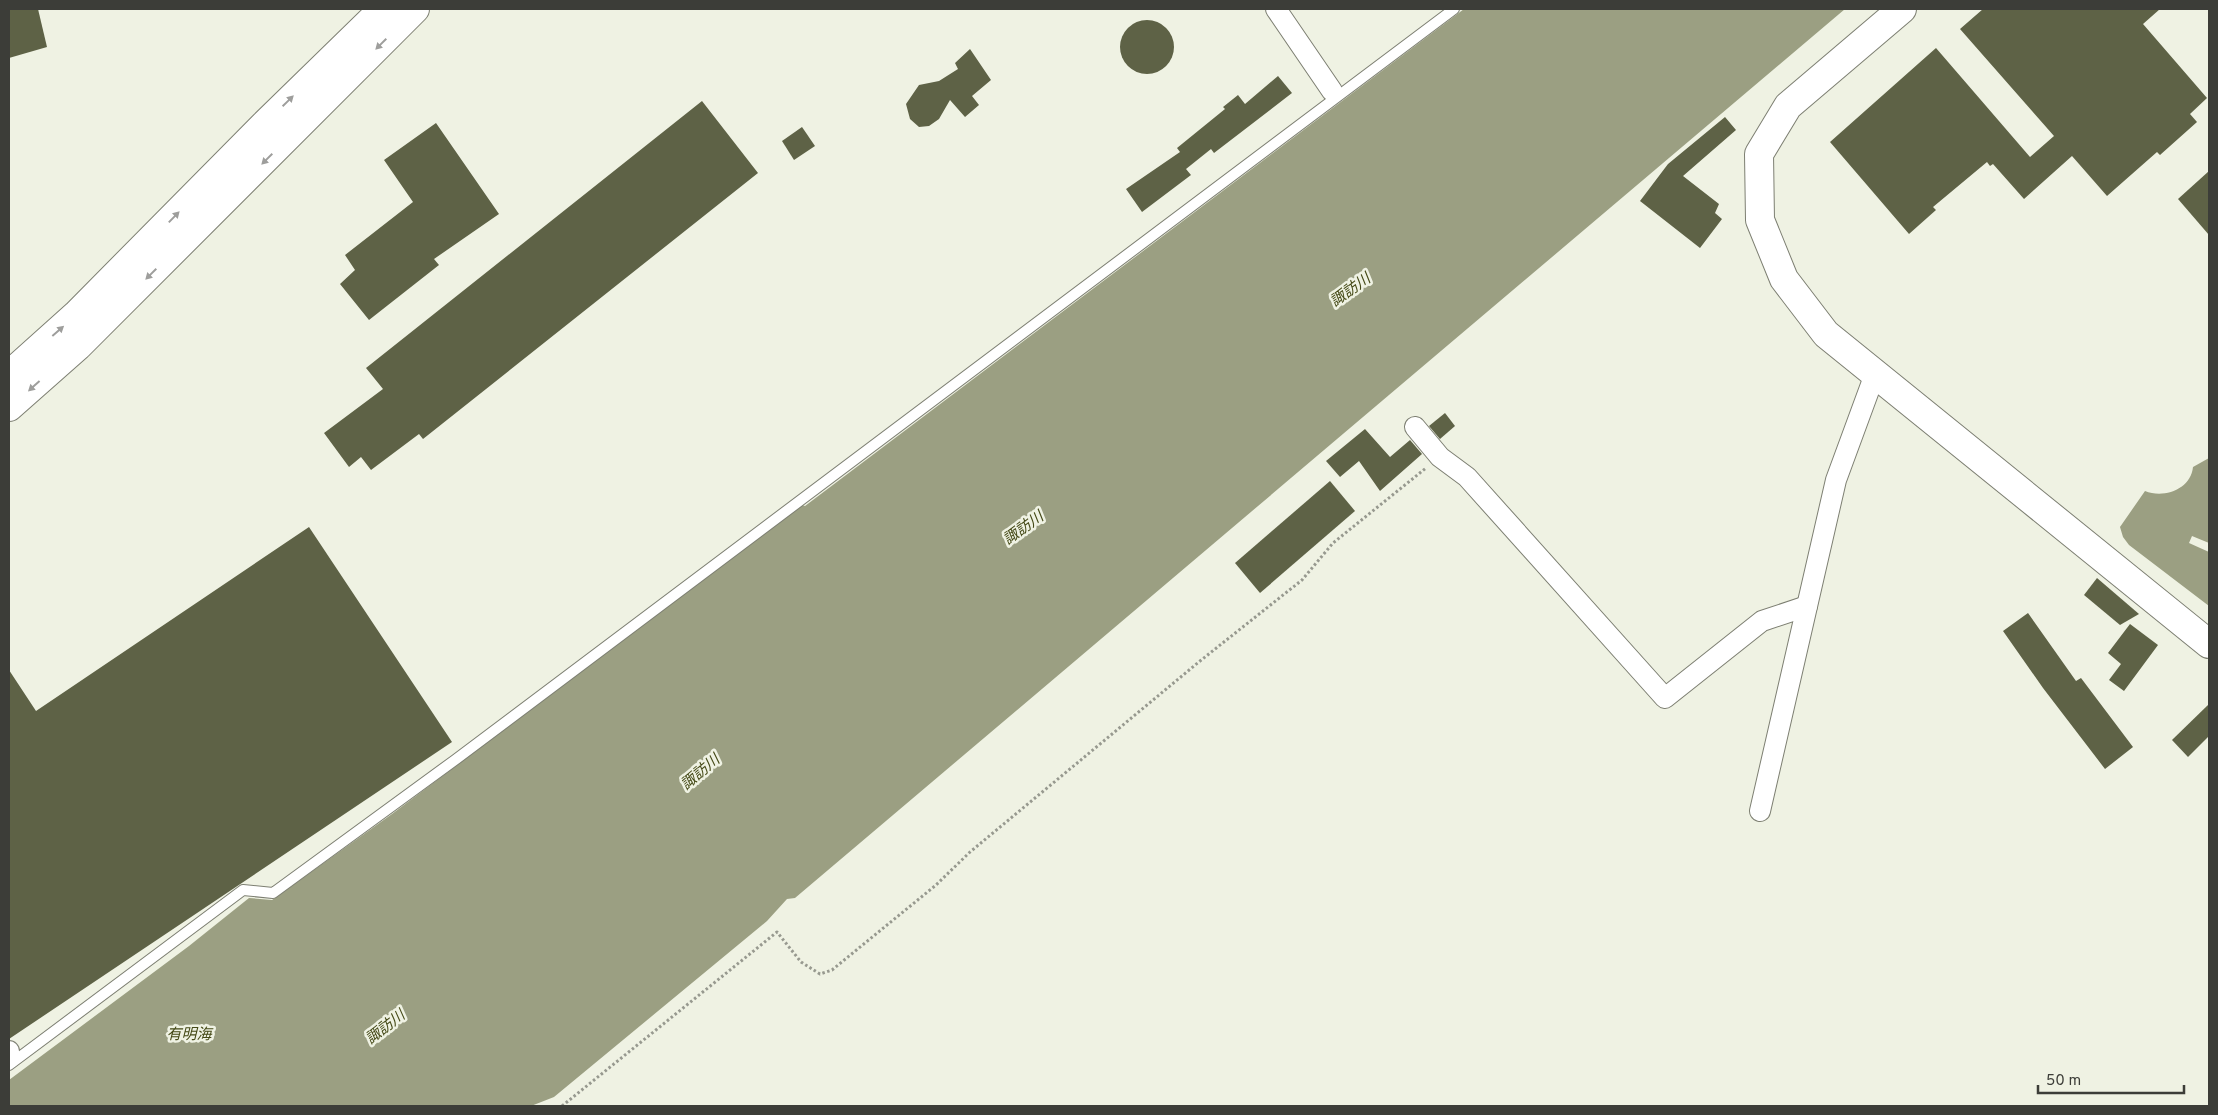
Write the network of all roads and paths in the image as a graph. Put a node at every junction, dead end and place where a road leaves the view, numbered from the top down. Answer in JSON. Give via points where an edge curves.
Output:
{"nodes":[{"id":1,"x":383,"y":9,"type":"edge"},
{"id":2,"x":415,"y":9,"type":"edge"},
{"id":3,"x":1276,"y":9,"type":"edge"},
{"id":4,"x":1454,"y":9,"type":"edge"},
{"id":5,"x":1902,"y":9,"type":"edge"},
{"id":6,"x":1332,"y":92,"type":"dead end"},
{"id":7,"x":1875,"y":374,"type":"junction"},
{"id":8,"x":9,"y":375,"type":"edge"},
{"id":9,"x":9,"y":407,"type":"edge"},
{"id":10,"x":1415,"y":427,"type":"dead end"},
{"id":11,"x":1440,"y":457,"type":"junction"},
{"id":12,"x":1807,"y":606,"type":"junction"},
{"id":13,"x":2209,"y":644,"type":"edge"},
{"id":14,"x":1760,"y":811,"type":"dead end"},
{"id":15,"x":9,"y":1065,"type":"edge"},
{"id":16,"x":562,"y":1106,"type":"edge"}],
"edges":[{"from":8,"to":1,"type":"street","one_way":true,"via":[[83,309]]},
{"from":2,"to":9,"type":"street","one_way":true,"via":[[78,346]]},
{"from":3,"to":6,"type":"street"},
{"from":4,"to":15,"type":"lane","via":[[455,760],[273,892],[243,890]]},
{"from":5,"to":7,"type":"street","via":[[1788,106],[1760,154],[1760,220],[1784,279],[1826,334]]},
{"from":7,"to":12,"type":"street","via":[[1836,480]]},
{"from":7,"to":13,"type":"street"},
{"from":10,"to":11,"type":"street"},
{"from":11,"to":12,"type":"street","via":[[1467,477],[1666,698],[1762,621]]},
{"from":11,"to":16,"type":"path","via":[[1334,543],[1302,580],[1177,680],[832,970],[820,974],[801,962],[777,932]]},
{"from":12,"to":14,"type":"street"}]}
